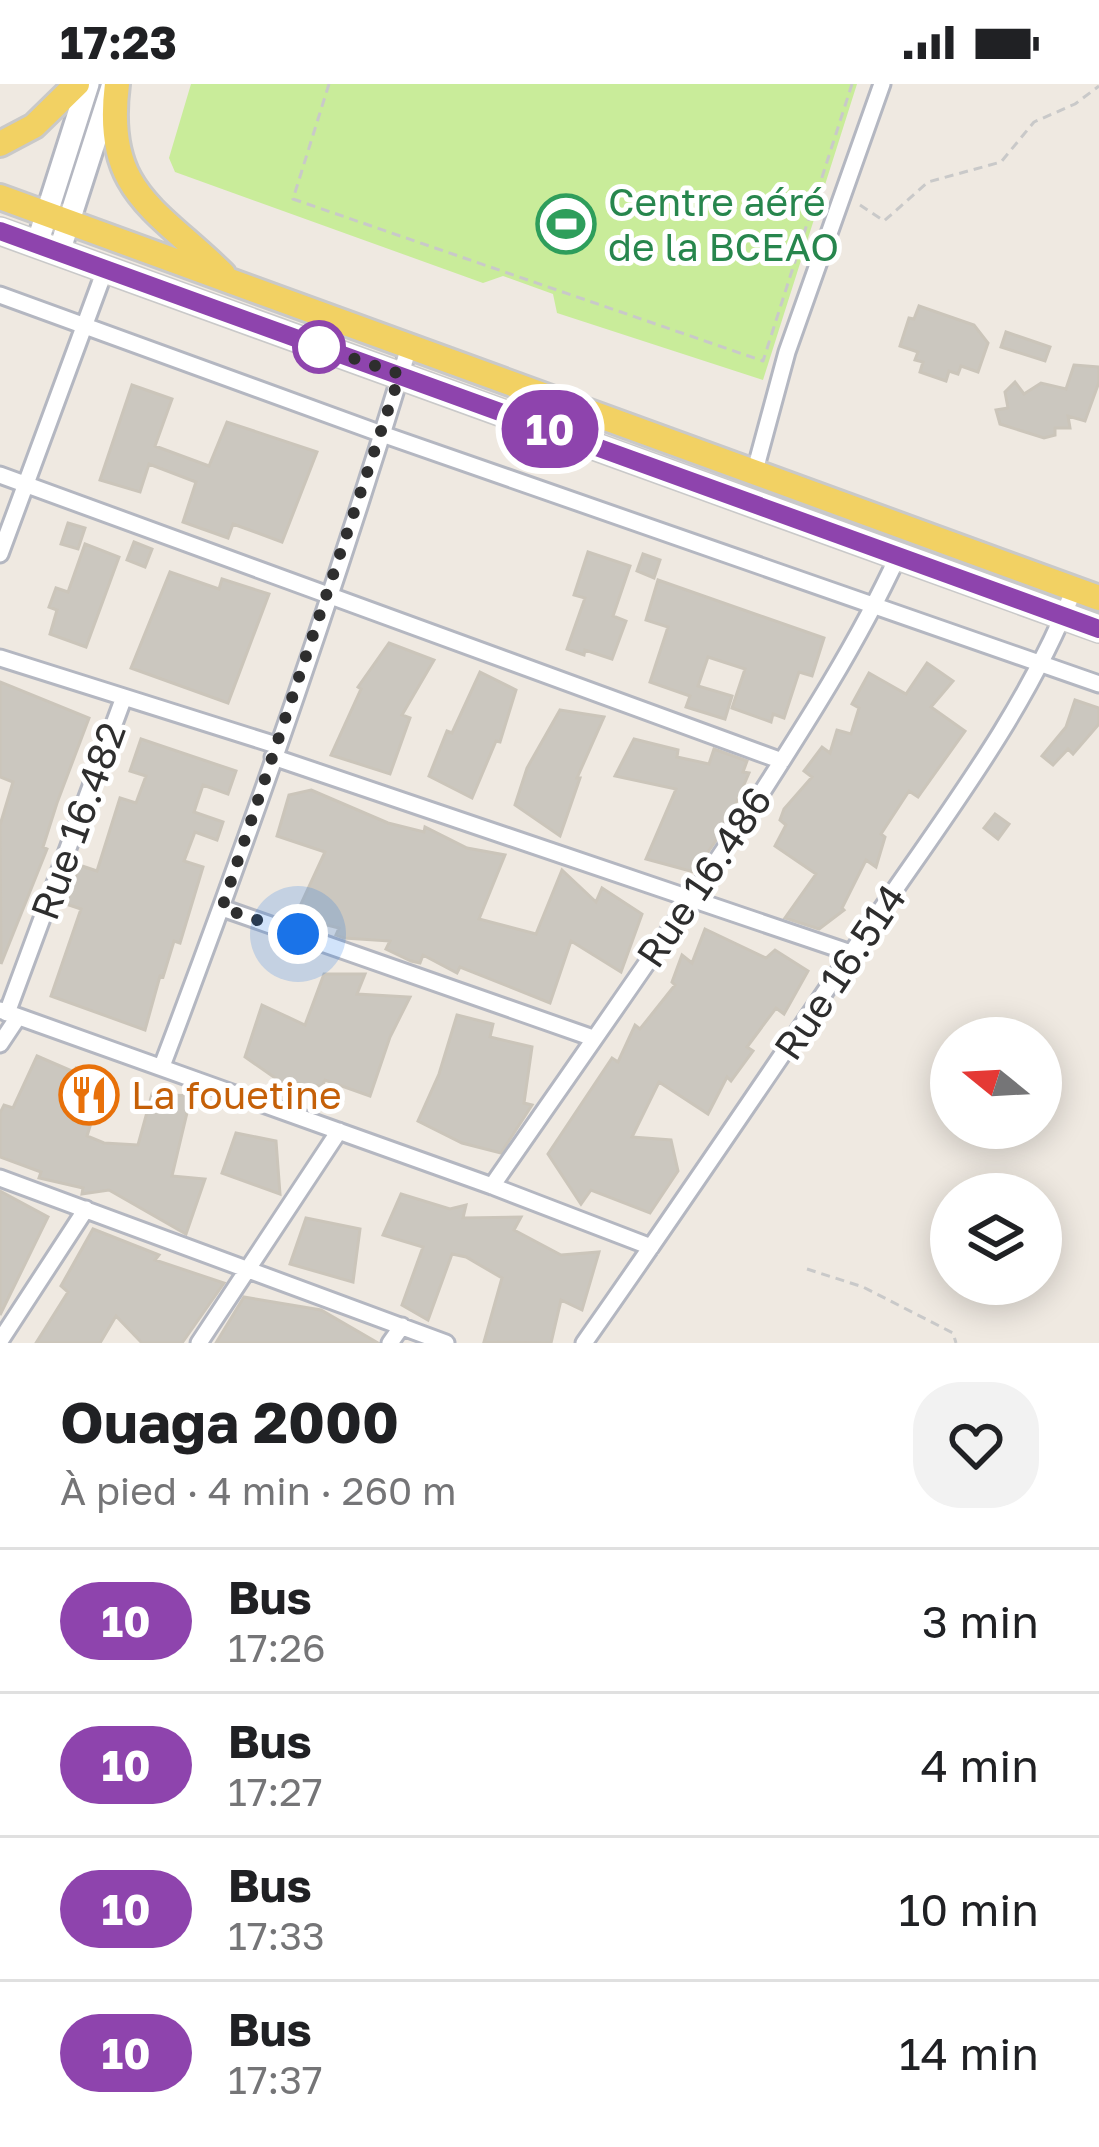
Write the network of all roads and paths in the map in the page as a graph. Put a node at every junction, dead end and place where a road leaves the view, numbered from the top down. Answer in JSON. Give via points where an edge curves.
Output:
{"nodes":[{"id":1,"x":76,"y":84,"type":"edge"},
{"id":2,"x":88,"y":84,"type":"edge"},
{"id":3,"x":115,"y":84,"type":"edge"},
{"id":4,"x":329,"y":84,"type":"edge"},
{"id":5,"x":852,"y":84,"type":"edge"},
{"id":6,"x":883,"y":84,"type":"edge"},
{"id":7,"x":1099,"y":86,"type":"edge"},
{"id":8,"x":0,"y":144,"type":"edge"},
{"id":9,"x":844,"y":194,"type":"junction"},
{"id":10,"x":0,"y":197,"type":"edge"},
{"id":11,"x":58,"y":219,"type":"junction"},
{"id":12,"x":0,"y":231,"type":"edge"},
{"id":13,"x":48,"y":248,"type":"junction"},
{"id":14,"x":105,"y":270,"type":"junction"},
{"id":15,"x":233,"y":284,"type":"junction"},
{"id":16,"x":0,"y":295,"type":"edge"},
{"id":17,"x":85,"y":326,"type":"junction"},
{"id":18,"x":410,"y":344,"type":"junction"},
{"id":19,"x":400,"y":374,"type":"junction"},
{"id":20,"x":379,"y":434,"type":"junction"},
{"id":21,"x":754,"y":474,"type":"junction"},
{"id":22,"x":0,"y":475,"type":"edge"},
{"id":23,"x":25,"y":484,"type":"junction"},
{"id":24,"x":0,"y":554,"type":"edge"},
{"id":25,"x":898,"y":556,"type":"junction"},
{"id":26,"x":1074,"y":589,"type":"junction"},
{"id":27,"x":330,"y":593,"type":"junction"},
{"id":28,"x":1099,"y":598,"type":"edge"},
{"id":29,"x":875,"y":606,"type":"junction"},
{"id":30,"x":1063,"y":616,"type":"junction"},
{"id":31,"x":1099,"y":629,"type":"edge"},
{"id":32,"x":0,"y":658,"type":"edge"},
{"id":33,"x":1041,"y":666,"type":"junction"},
{"id":34,"x":1099,"y":684,"type":"edge"},
{"id":35,"x":124,"y":697,"type":"junction"},
{"id":36,"x":274,"y":751,"type":"junction"},
{"id":37,"x":782,"y":761,"type":"junction"},
{"id":38,"x":693,"y":897,"type":"junction"},
{"id":39,"x":222,"y":908,"type":"junction"},
{"id":40,"x":851,"y":953,"type":"junction"},
{"id":41,"x":8,"y":1013,"type":"edge"},
{"id":42,"x":593,"y":1038,"type":"junction"},
{"id":43,"x":0,"y":1044,"type":"edge"},
{"id":44,"x":162,"y":1066,"type":"junction"},
{"id":45,"x":339,"y":1130,"type":"junction"},
{"id":46,"x":0,"y":1178,"type":"edge"},
{"id":47,"x":492,"y":1186,"type":"junction"},
{"id":48,"x":86,"y":1209,"type":"junction"},
{"id":49,"x":651,"y":1247,"type":"junction"},
{"id":50,"x":248,"y":1269,"type":"junction"},
{"id":51,"x":806,"y":1269,"type":"dead end"},
{"id":52,"x":402,"y":1326,"type":"junction"},
{"id":53,"x":0,"y":1341,"type":"edge"},
{"id":54,"x":199,"y":1343,"type":"edge"},
{"id":55,"x":390,"y":1343,"type":"edge"},
{"id":56,"x":446,"y":1343,"type":"edge"},
{"id":57,"x":584,"y":1343,"type":"edge"},
{"id":58,"x":956,"y":1343,"type":"edge"}],
"edges":[{"from":1,"to":8,"type":"main road","via":[[34,126]]},
{"from":2,"to":11,"type":"main road"},
{"from":3,"to":11,"type":"main road"},
{"from":3,"to":15,"type":"main road","via":[[113,118],[127,176],[163,223]]},
{"from":4,"to":5,"type":"path","via":[[292,199],[763,361]]},
{"from":6,"to":9,"type":"street"},
{"from":7,"to":9,"type":"path","via":[[1034,122],[1001,162],[928,182],[884,221]]},
{"from":9,"to":21,"type":"street"},
{"from":10,"to":11,"type":"main road"},
{"from":11,"to":13,"type":"main road"},
{"from":11,"to":15,"type":"main road"},
{"from":12,"to":13,"type":"main road"},
{"from":13,"to":14,"type":"main road"},
{"from":14,"to":17,"type":"street"},
{"from":14,"to":19,"type":"main road"},
{"from":15,"to":18,"type":"main road"},
{"from":16,"to":17,"type":"street"},
{"from":17,"to":20,"type":"street"},
{"from":17,"to":23,"type":"street"},
{"from":18,"to":19,"type":"street"},
{"from":18,"to":21,"type":"main road"},
{"from":19,"to":20,"type":"street"},
{"from":19,"to":25,"type":"main road"},
{"from":20,"to":27,"type":"street"},
{"from":20,"to":29,"type":"street"},
{"from":21,"to":26,"type":"main road"},
{"from":22,"to":23,"type":"street"},
{"from":23,"to":24,"type":"street"},
{"from":23,"to":27,"type":"street"},
{"from":25,"to":29,"type":"street","name":"Rue 16.486"},
{"from":25,"to":30,"type":"main road"},
{"from":26,"to":28,"type":"main road"},
{"from":26,"to":30,"type":"street","name":"Rue 16.514"},
{"from":27,"to":36,"type":"street"},
{"from":27,"to":37,"type":"street"},
{"from":29,"to":33,"type":"street"},
{"from":29,"to":37,"type":"street","name":"Rue 16.486"},
{"from":30,"to":31,"type":"main road"},
{"from":30,"to":33,"type":"street","name":"Rue 16.514"},
{"from":32,"to":35,"type":"street"},
{"from":33,"to":34,"type":"street"},
{"from":33,"to":40,"type":"street","name":"Rue 16.514"},
{"from":35,"to":36,"type":"street"},
{"from":35,"to":41,"type":"street","name":"Rue 16.482"},
{"from":36,"to":38,"type":"street"},
{"from":36,"to":39,"type":"street"},
{"from":37,"to":38,"type":"street","name":"Rue 16.486"},
{"from":38,"to":40,"type":"street"},
{"from":38,"to":42,"type":"street","name":"Rue 16.486"},
{"from":39,"to":42,"type":"street"},
{"from":39,"to":44,"type":"street"},
{"from":40,"to":49,"type":"street","name":"Rue 16.514"},
{"from":41,"to":43,"type":"street","name":"Rue 16.482"},
{"from":41,"to":44,"type":"street"},
{"from":42,"to":47,"type":"street","name":"Rue 16.486"},
{"from":44,"to":45,"type":"street"},
{"from":45,"to":47,"type":"street"},
{"from":45,"to":50,"type":"street"},
{"from":46,"to":48,"type":"street"},
{"from":47,"to":49,"type":"street"},
{"from":48,"to":50,"type":"street"},
{"from":48,"to":53,"type":"street"},
{"from":49,"to":57,"type":"street","name":"Rue 16.514"},
{"from":50,"to":52,"type":"street"},
{"from":50,"to":54,"type":"street"},
{"from":51,"to":58,"type":"path","via":[[863,1287],[953,1333]]},
{"from":52,"to":55,"type":"street"},
{"from":52,"to":56,"type":"street"}]}
